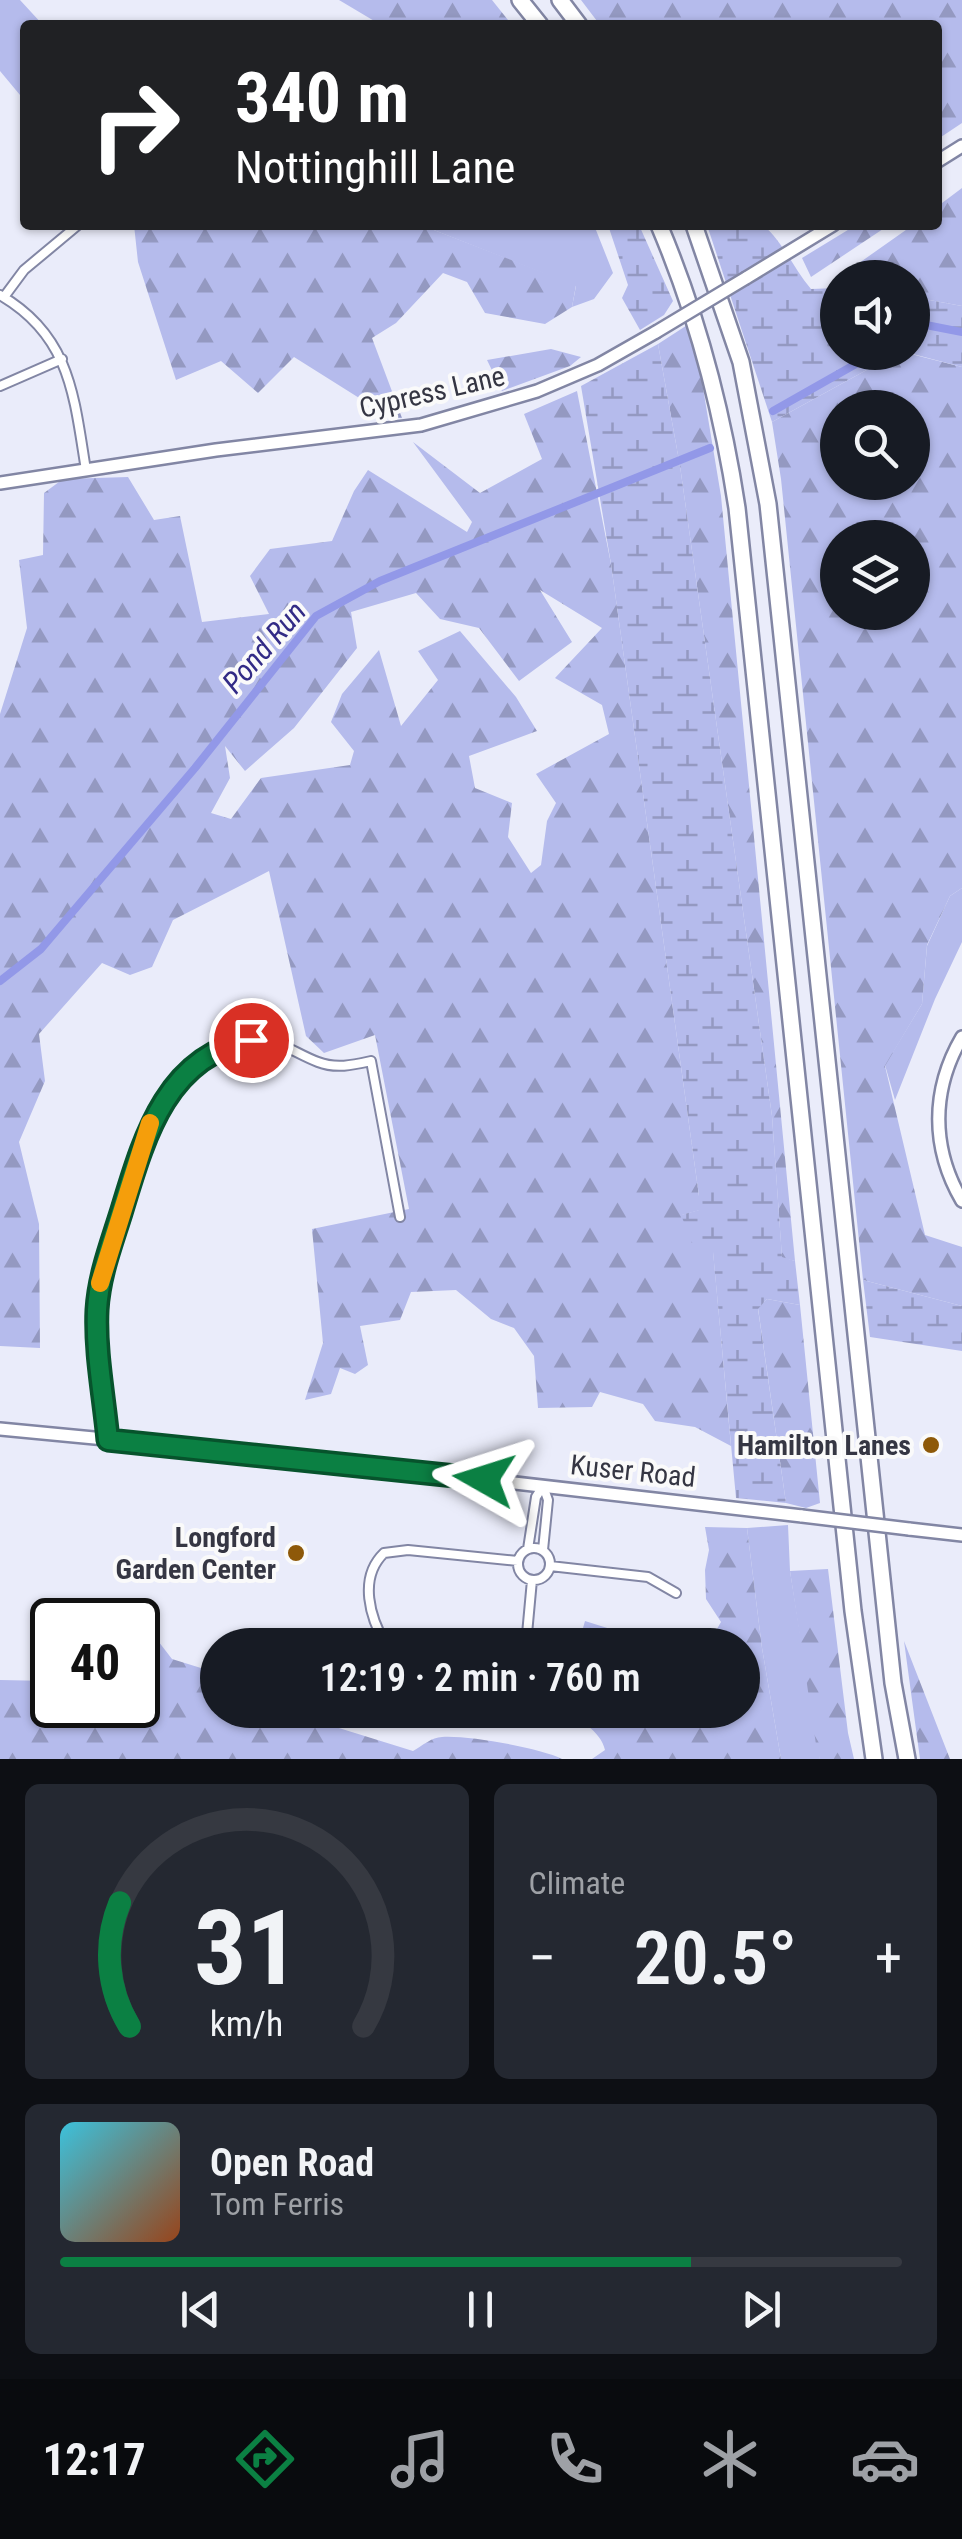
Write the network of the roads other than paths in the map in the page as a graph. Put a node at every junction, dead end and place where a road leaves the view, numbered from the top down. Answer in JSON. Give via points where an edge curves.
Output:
{"nodes":[{"id":1,"x":520,"y":0,"type":"edge"},
{"id":2,"x":560,"y":0,"type":"edge"},
{"id":3,"x":536,"y":20,"type":"edge"},
{"id":4,"x":575,"y":20,"type":"edge"},
{"id":5,"x":72,"y":230,"type":"edge"},
{"id":6,"x":661,"y":230,"type":"edge"},
{"id":7,"x":696,"y":230,"type":"edge"},
{"id":8,"x":825,"y":230,"type":"edge"},
{"id":9,"x":2,"y":296,"type":"edge"},
{"id":10,"x":62,"y":359,"type":"junction"},
{"id":11,"x":0,"y":386,"type":"edge"},
{"id":12,"x":86,"y":470,"type":"junction"},
{"id":13,"x":0,"y":483,"type":"edge"},
{"id":14,"x":962,"y":1037,"type":"edge"},
{"id":15,"x":962,"y":1202,"type":"edge"},
{"id":16,"x":400,"y":1217,"type":"dead end"},
{"id":17,"x":0,"y":1428,"type":"edge"},
{"id":18,"x":108,"y":1440,"type":"junction"},
{"id":19,"x":543,"y":1486,"type":"junction"},
{"id":20,"x":962,"y":1536,"type":"edge"},
{"id":21,"x":528,"y":1549,"type":"junction"},
{"id":22,"x":543,"y":1550,"type":"junction"},
{"id":23,"x":518,"y":1562,"type":"junction"},
{"id":24,"x":550,"y":1566,"type":"junction"},
{"id":25,"x":532,"y":1580,"type":"junction"},
{"id":26,"x":676,"y":1593,"type":"dead end"},
{"id":27,"x":378,"y":1628,"type":"edge"},
{"id":28,"x":528,"y":1628,"type":"edge"},
{"id":29,"x":874,"y":1759,"type":"edge"},
{"id":30,"x":907,"y":1759,"type":"edge"}],
"edges":[{"from":1,"to":3,"type":"highway"},
{"from":2,"to":4,"type":"highway"},
{"from":5,"to":9,"type":"street"},
{"from":6,"to":29,"type":"highway","via":[[706,355],[737,508],[830,1408]]},
{"from":7,"to":30,"type":"highway","via":[[741,362],[768,504],[888,1644]]},
{"from":8,"to":12,"type":"street","name":"Cypress Lane","bridge":true,"via":[[656,332],[536,391],[422,425]]},
{"from":9,"to":10,"type":"street","via":[[41,327]]},
{"from":10,"to":11,"type":"street"},
{"from":10,"to":12,"type":"street"},
{"from":12,"to":13,"type":"street","name":"Cypress Lane"},
{"from":14,"to":15,"type":"street","via":[[943,1080],[938,1124],[946,1170]]},
{"from":16,"to":18,"type":"street","via":[[371,1062],[328,1065],[263,1039],[240,1042],[199,1063],[166,1095],[150,1124],[101,1278],[97,1335]]},
{"from":17,"to":18,"type":"street","name":"Kuser Road"},
{"from":18,"to":19,"type":"street","name":"Kuser Road"},
{"from":19,"to":20,"type":"street","name":"Kuser Road","bridge":true},
{"from":19,"to":21,"type":"street"},
{"from":19,"to":22,"type":"street"},
{"from":21,"to":22,"type":"street"},
{"from":21,"to":23,"type":"street"},
{"from":22,"to":24,"type":"street"},
{"from":23,"to":25,"type":"street"},
{"from":23,"to":27,"type":"street","via":[[384,1553],[371,1573]]},
{"from":24,"to":25,"type":"street"},
{"from":24,"to":26,"type":"street","via":[[648,1577]]},
{"from":25,"to":28,"type":"street"}]}
